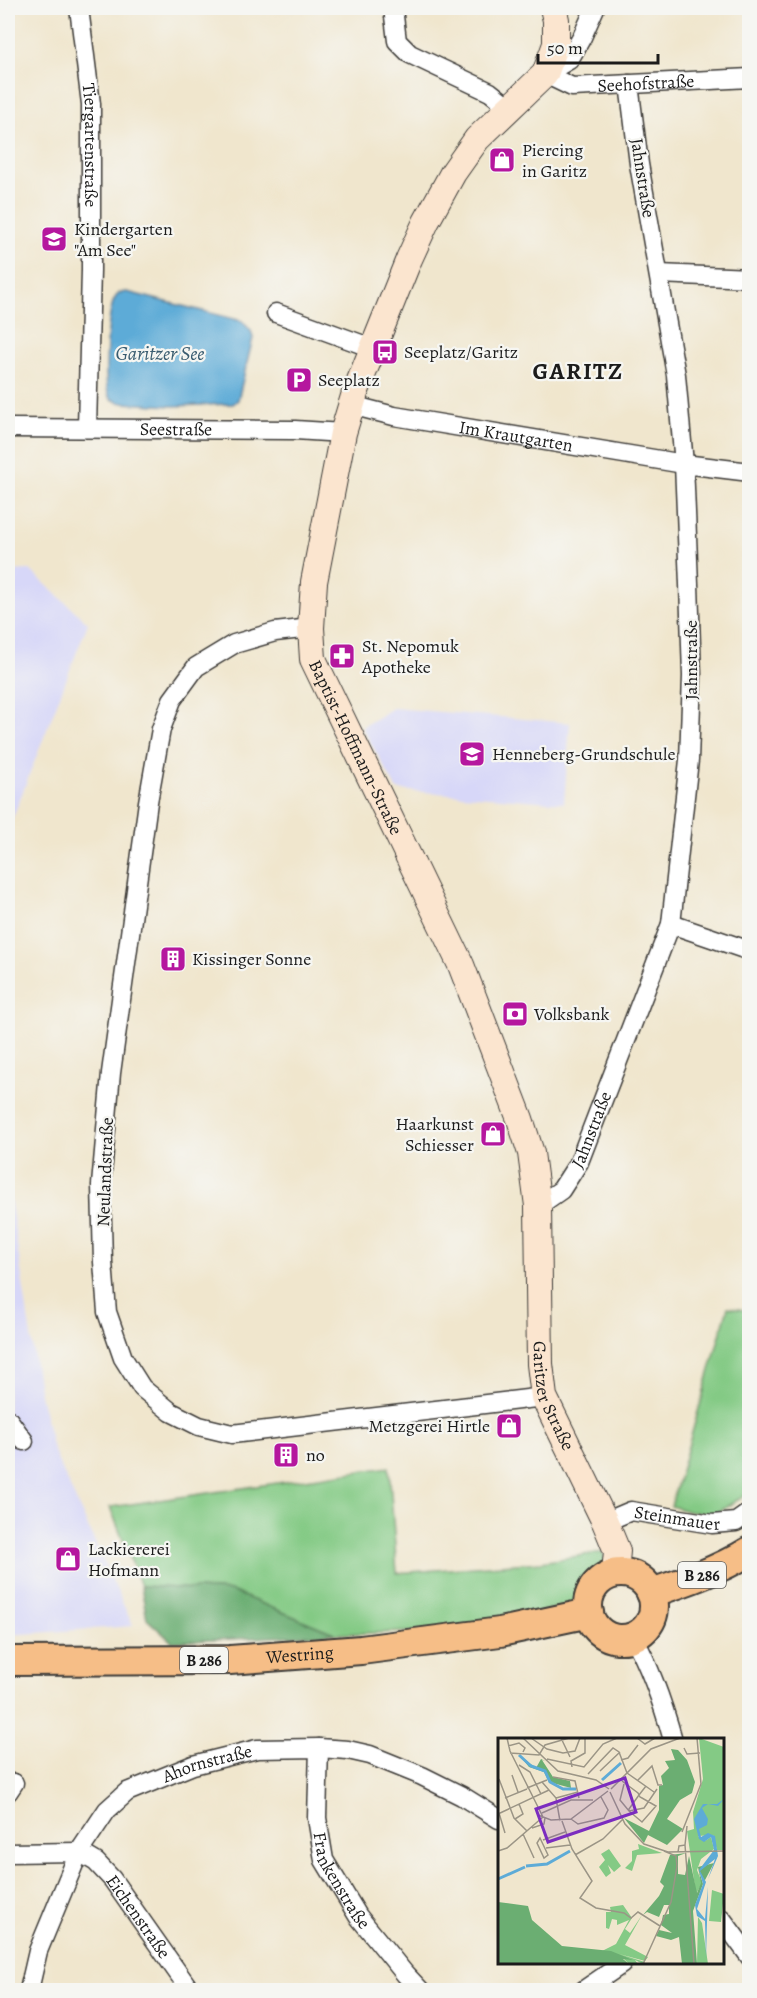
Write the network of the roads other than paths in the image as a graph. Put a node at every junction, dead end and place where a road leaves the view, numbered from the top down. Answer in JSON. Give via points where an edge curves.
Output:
{"nodes":[{"id":1,"x":79,"y":8,"type":"edge"},
{"id":2,"x":393,"y":8,"type":"edge"},
{"id":3,"x":553,"y":8,"type":"edge"},
{"id":4,"x":595,"y":8,"type":"edge"},
{"id":5,"x":545,"y":74,"type":"junction"},
{"id":6,"x":750,"y":78,"type":"edge"},
{"id":7,"x":629,"y":84,"type":"junction"},
{"id":8,"x":509,"y":107,"type":"junction"},
{"id":9,"x":659,"y":274,"type":"junction"},
{"id":10,"x":750,"y":278,"type":"edge"},
{"id":11,"x":276,"y":313,"type":"dead end"},
{"id":12,"x":372,"y":348,"type":"junction"},
{"id":13,"x":351,"y":405,"type":"junction"},
{"id":14,"x":8,"y":428,"type":"edge"},
{"id":15,"x":87,"y":428,"type":"junction"},
{"id":16,"x":343,"y":433,"type":"junction"},
{"id":17,"x":684,"y":464,"type":"junction"},
{"id":18,"x":750,"y":472,"type":"edge"},
{"id":19,"x":311,"y":628,"type":"junction"},
{"id":20,"x":671,"y":924,"type":"junction"},
{"id":21,"x":750,"y":951,"type":"edge"},
{"id":22,"x":538,"y":1206,"type":"junction"},
{"id":23,"x":544,"y":1396,"type":"junction"},
{"id":24,"x":8,"y":1419,"type":"edge"},
{"id":25,"x":24,"y":1441,"type":"dead end"},
{"id":26,"x":750,"y":1512,"type":"edge"},
{"id":27,"x":605,"y":1522,"type":"junction"},
{"id":28,"x":750,"y":1551,"type":"edge"},
{"id":29,"x":615,"y":1573,"type":"junction"},
{"id":30,"x":651,"y":1593,"type":"junction"},
{"id":31,"x":589,"y":1613,"type":"junction"},
{"id":32,"x":633,"y":1636,"type":"junction"},
{"id":33,"x":8,"y":1661,"type":"edge"},
{"id":34,"x":672,"y":1738,"type":"edge"},
{"id":35,"x":319,"y":1748,"type":"junction"},
{"id":36,"x":498,"y":1818,"type":"edge"},
{"id":37,"x":79,"y":1852,"type":"junction"},
{"id":38,"x":8,"y":1853,"type":"edge"},
{"id":39,"x":724,"y":1920,"type":"edge"},
{"id":40,"x":750,"y":1957,"type":"edge"},
{"id":41,"x":621,"y":1965,"type":"edge"},
{"id":42,"x":29,"y":1990,"type":"edge"},
{"id":43,"x":190,"y":1990,"type":"edge"},
{"id":44,"x":420,"y":1990,"type":"edge"},
{"id":45,"x":584,"y":1990,"type":"edge"}],
"edges":[{"from":1,"to":15,"type":"street","name":"Tiergartenstraße","via":[[91,104]]},
{"from":2,"to":8,"type":"street","via":[[397,41],[410,54],[490,92]]},
{"from":3,"to":5,"type":"street","via":[[556,44]]},
{"from":4,"to":5,"type":"street","via":[[569,60]]},
{"from":5,"to":7,"type":"street","name":"Seehofstraße","via":[[572,87]]},
{"from":5,"to":8,"type":"street","name":"Baptist-Hoffmann-Straße"},
{"from":6,"to":7,"type":"street","name":"Seehofstraße"},
{"from":7,"to":9,"type":"street","name":"Jahnstraße"},
{"from":8,"to":12,"type":"street","name":"Baptist-Hoffmann-Straße","via":[[477,139],[444,189],[409,259]]},
{"from":9,"to":10,"type":"street"},
{"from":9,"to":17,"type":"street","name":"Jahnstraße","via":[[676,375]]},
{"from":11,"to":12,"type":"street"},
{"from":12,"to":13,"type":"street","name":"Baptist-Hoffmann-Straße"},
{"from":13,"to":16,"type":"street","name":"Baptist-Hoffmann-Straße"},
{"from":13,"to":17,"type":"street","name":"Im Krautgarten","via":[[394,416]]},
{"from":14,"to":15,"type":"street","name":"Seestraße"},
{"from":15,"to":16,"type":"street","name":"Seestraße"},
{"from":16,"to":19,"type":"street","name":"Baptist-Hoffmann-Straße","via":[[314,582]]},
{"from":17,"to":18,"type":"street","name":"Im Krautgarten"},
{"from":17,"to":20,"type":"street","name":"Jahnstraße","via":[[692,676],[689,760]]},
{"from":19,"to":22,"type":"street","name":"Baptist-Hoffmann-Straße","via":[[313,659],[461,965],[531,1153]]},
{"from":19,"to":23,"type":"street","name":"Neulandstraße","via":[[275,632],[234,644],[196,667],[172,700],[161,729],[111,1073],[101,1185],[107,1312],[123,1358],[142,1388],[171,1412],[199,1426],[232,1434]]},
{"from":20,"to":21,"type":"street"},
{"from":20,"to":22,"type":"street","name":"Jahnstraße","via":[[579,1162],[561,1190]]},
{"from":22,"to":23,"type":"street","name":"Garitzer Straße","via":[[540,1365]]},
{"from":23,"to":27,"type":"street","name":"Garitzer Straße"},
{"from":24,"to":25,"type":"street"},
{"from":26,"to":27,"type":"street","name":"Steinmauer","via":[[736,1522],[712,1524],[631,1511]]},
{"from":27,"to":29,"type":"street","name":"Garitzer Straße","via":[[617,1551]]},
{"from":28,"to":30,"type":"main road","number":"B 286","via":[[693,1579]]},
{"from":29,"to":30,"type":"main road","via":[[639,1578]]},
{"from":29,"to":31,"type":"main road","via":[[593,1587],[588,1598]]},
{"from":30,"to":32,"type":"main road","via":[[652,1615],[647,1626]]},
{"from":31,"to":32,"type":"main road","via":[[597,1630],[609,1638]]},
{"from":31,"to":33,"type":"main road","name":"Westring","number":"B 286","via":[[500,1632],[361,1650],[230,1660]]},
{"from":32,"to":34,"type":"street","via":[[646,1659]]},
{"from":35,"to":36,"type":"street","name":"Ahornstraße","via":[[370,1755],[442,1786]]},
{"from":35,"to":37,"type":"street","name":"Ahornstraße","via":[[257,1749],[193,1765],[128,1792],[107,1810]]},
{"from":35,"to":44,"type":"street","name":"Frankenstraße","via":[[317,1818],[324,1860],[358,1916]]},
{"from":37,"to":38,"type":"street"},
{"from":37,"to":42,"type":"street","name":"Ahornstraße","via":[[38,1951]]},
{"from":37,"to":43,"type":"street","name":"Eichenstraße","via":[[96,1862],[112,1879]]},
{"from":39,"to":40,"type":"street"},
{"from":41,"to":45,"type":"street"}]}
